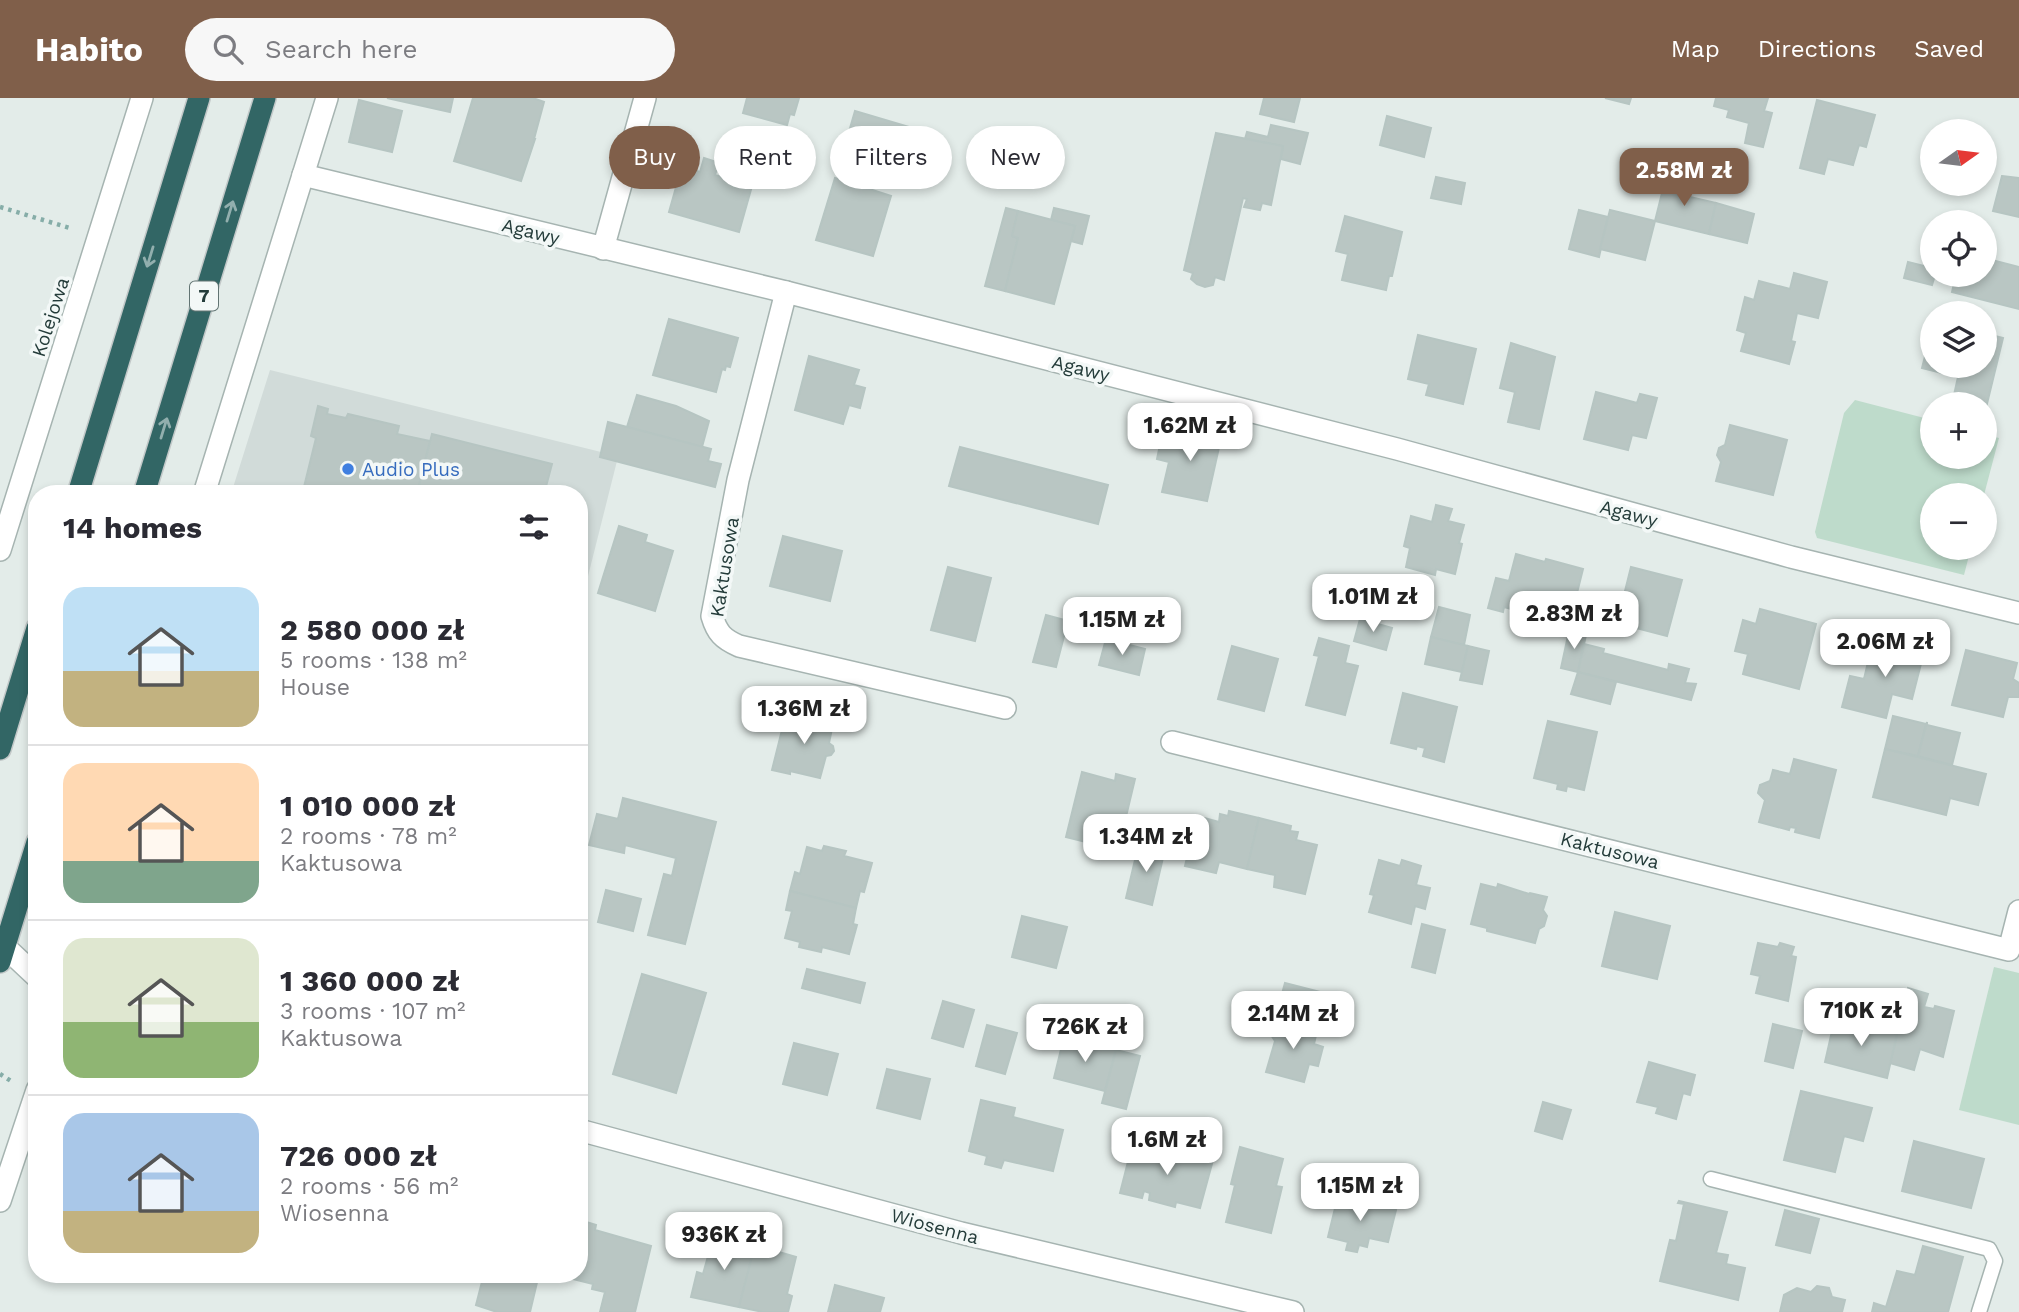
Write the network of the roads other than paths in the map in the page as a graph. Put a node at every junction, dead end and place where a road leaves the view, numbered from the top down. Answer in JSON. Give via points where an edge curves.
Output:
{"nodes":[{"id":1,"x":142,"y":98,"type":"edge"},
{"id":2,"x":199,"y":98,"type":"edge"},
{"id":3,"x":265,"y":98,"type":"edge"},
{"id":4,"x":327,"y":98,"type":"edge"},
{"id":5,"x":645,"y":98,"type":"edge"},
{"id":6,"x":303,"y":175,"type":"junction"},
{"id":7,"x":603,"y":249,"type":"junction"},
{"id":8,"x":786,"y":292,"type":"junction"},
{"id":9,"x":81,"y":485,"type":"edge"},
{"id":10,"x":147,"y":485,"type":"edge"},
{"id":11,"x":207,"y":485,"type":"edge"},
{"id":12,"x":0,"y":550,"type":"edge"},
{"id":13,"x":2019,"y":613,"type":"edge"},
{"id":14,"x":28,"y":657,"type":"edge"},
{"id":15,"x":1005,"y":708,"type":"dead end"},
{"id":16,"x":1172,"y":742,"type":"dead end"},
{"id":17,"x":0,"y":749,"type":"edge"},
{"id":18,"x":28,"y":871,"type":"edge"},
{"id":19,"x":2019,"y":911,"type":"edge"},
{"id":20,"x":2014,"y":951,"type":"edge"},
{"id":21,"x":2,"y":954,"type":"edge"},
{"id":22,"x":28,"y":970,"type":"edge"},
{"id":23,"x":28,"y":1117,"type":"edge"},
{"id":24,"x":588,"y":1132,"type":"edge"},
{"id":25,"x":1711,"y":1179,"type":"dead end"},
{"id":26,"x":0,"y":1201,"type":"edge"},
{"id":27,"x":1293,"y":1312,"type":"edge"},
{"id":28,"x":1979,"y":1312,"type":"edge"}],
"edges":[{"from":1,"to":12,"type":"street","name":"Kolejowa"},
{"from":2,"to":9,"type":"highway","one_way":true},
{"from":10,"to":3,"type":"highway","number":"7","one_way":true},
{"from":4,"to":6,"type":"street"},
{"from":5,"to":7,"type":"street"},
{"from":6,"to":7,"type":"street","name":"Agawy"},
{"from":6,"to":11,"type":"street"},
{"from":7,"to":8,"type":"street","name":"Agawy"},
{"from":8,"to":13,"type":"street","name":"Agawy"},
{"from":8,"to":15,"type":"street","name":"Kaktusowa","via":[[738,480],[712,616],[716,630],[739,646]]},
{"from":14,"to":17,"type":"highway"},
{"from":16,"to":20,"type":"street","name":"Kaktusowa"},
{"from":18,"to":21,"type":"highway"},
{"from":19,"to":20,"type":"street","name":"Kaktusowa"},
{"from":21,"to":22,"type":"street"},
{"from":23,"to":26,"type":"street"},
{"from":24,"to":27,"type":"street","name":"Wiosenna","via":[[961,1233]]},
{"from":25,"to":28,"type":"lane","via":[[1989,1249],[1995,1261]]}]}
